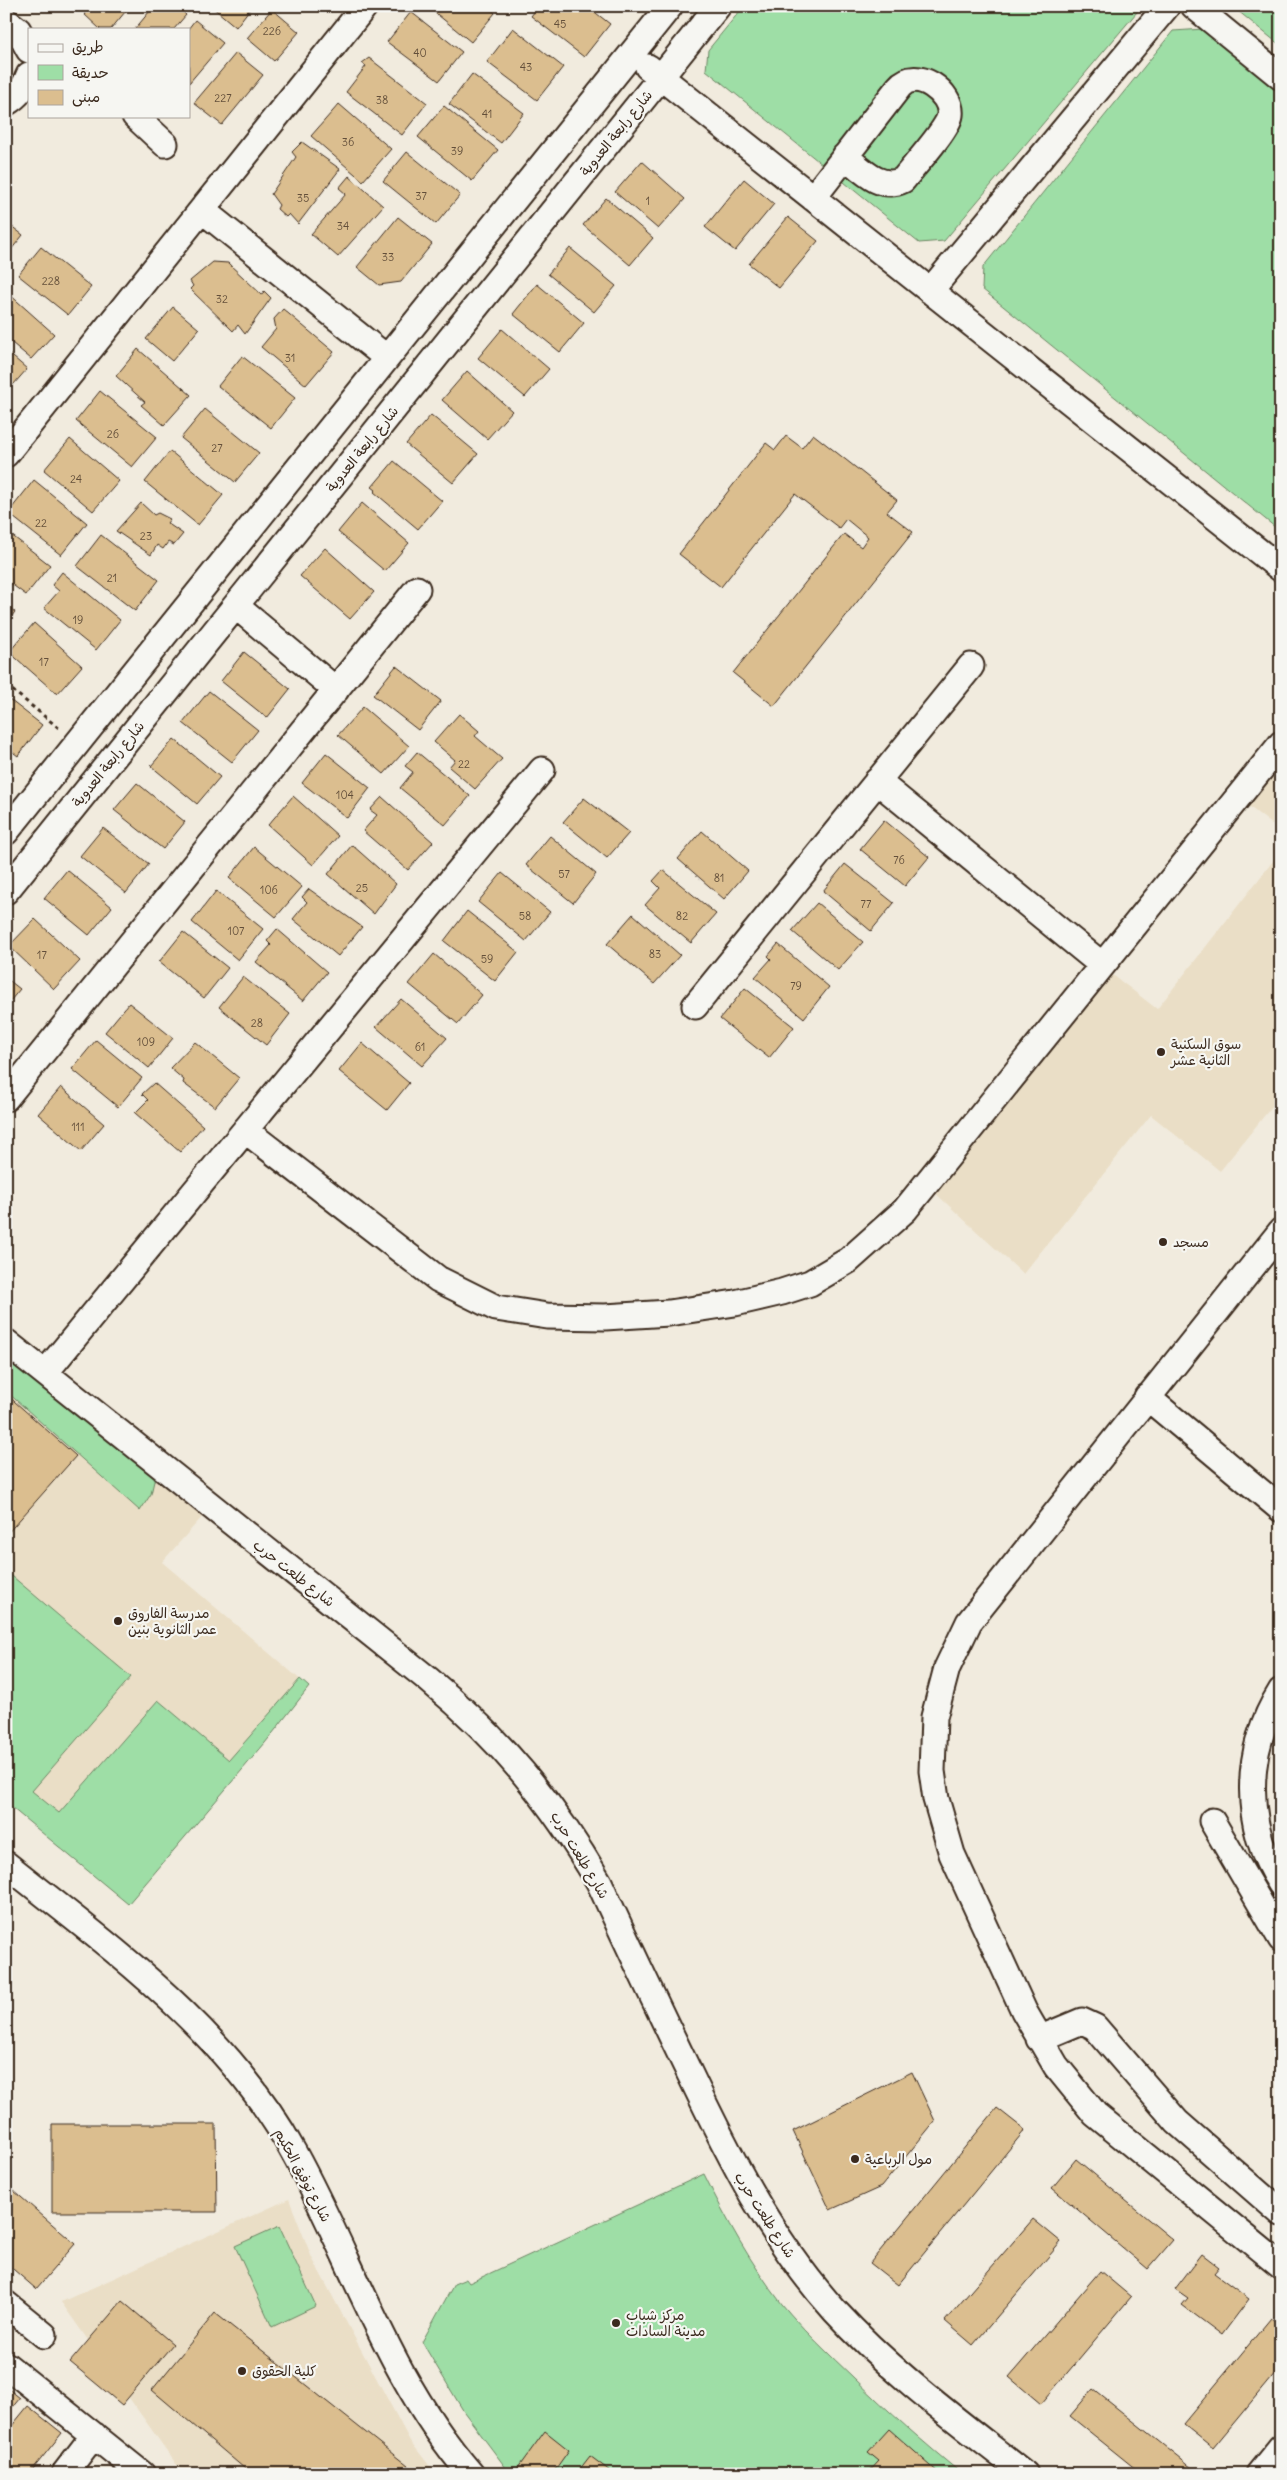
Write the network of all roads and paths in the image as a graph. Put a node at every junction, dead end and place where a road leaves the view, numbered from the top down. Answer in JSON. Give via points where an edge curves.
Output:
{"nodes":[{"id":1,"x":670,"y":6,"type":"edge"},
{"id":2,"x":718,"y":6,"type":"edge"},
{"id":3,"x":1167,"y":6,"type":"edge"},
{"id":4,"x":1194,"y":6,"type":"edge"},
{"id":5,"x":357,"y":9,"type":"edge"},
{"id":6,"x":7,"y":21,"type":"edge"},
{"id":7,"x":28,"y":45,"type":"edge"},
{"id":8,"x":632,"y":54,"type":"junction"},
{"id":9,"x":1281,"y":77,"type":"edge"},
{"id":10,"x":28,"y":78,"type":"edge"},
{"id":11,"x":661,"y":78,"type":"junction"},
{"id":12,"x":6,"y":103,"type":"edge"},
{"id":13,"x":136,"y":118,"type":"edge"},
{"id":14,"x":165,"y":144,"type":"dead end"},
{"id":15,"x":845,"y":156,"type":"dead end"},
{"id":16,"x":813,"y":198,"type":"junction"},
{"id":17,"x":202,"y":210,"type":"junction"},
{"id":18,"x":930,"y":291,"type":"junction"},
{"id":19,"x":387,"y":358,"type":"junction"},
{"id":20,"x":6,"y":454,"type":"edge"},
{"id":21,"x":1281,"y":569,"type":"edge"},
{"id":22,"x":417,"y":589,"type":"dead end"},
{"id":23,"x":236,"y":606,"type":"junction"},
{"id":24,"x":971,"y":666,"type":"dead end"},
{"id":25,"x":6,"y":686,"type":"edge"},
{"id":26,"x":336,"y":690,"type":"junction"},
{"id":27,"x":78,"y":743,"type":"junction"},
{"id":28,"x":1281,"y":744,"type":"edge"},
{"id":29,"x":542,"y":770,"type":"dead end"},
{"id":30,"x":877,"y":781,"type":"junction"},
{"id":31,"x":6,"y":832,"type":"edge"},
{"id":32,"x":6,"y":891,"type":"edge"},
{"id":33,"x":1102,"y":965,"type":"junction"},
{"id":34,"x":695,"y":1006,"type":"dead end"},
{"id":35,"x":6,"y":1098,"type":"edge"},
{"id":36,"x":245,"y":1130,"type":"junction"},
{"id":37,"x":1281,"y":1231,"type":"edge"},
{"id":38,"x":6,"y":1342,"type":"edge"},
{"id":39,"x":45,"y":1373,"type":"junction"},
{"id":40,"x":1148,"y":1397,"type":"junction"},
{"id":41,"x":1281,"y":1508,"type":"edge"},
{"id":42,"x":1281,"y":1691,"type":"edge"},
{"id":43,"x":1212,"y":1821,"type":"dead end"},
{"id":44,"x":6,"y":1864,"type":"edge"},
{"id":45,"x":1281,"y":1884,"type":"edge"},
{"id":46,"x":1281,"y":1939,"type":"edge"},
{"id":47,"x":1039,"y":2039,"type":"junction"},
{"id":48,"x":1281,"y":2213,"type":"edge"},
{"id":49,"x":1281,"y":2266,"type":"edge"},
{"id":50,"x":6,"y":2304,"type":"edge"},
{"id":51,"x":44,"y":2335,"type":"dead end"},
{"id":52,"x":6,"y":2364,"type":"edge"},
{"id":53,"x":94,"y":2435,"type":"junction"},
{"id":54,"x":1281,"y":2447,"type":"edge"},
{"id":55,"x":64,"y":2474,"type":"edge"},
{"id":56,"x":142,"y":2474,"type":"edge"},
{"id":57,"x":471,"y":2474,"type":"edge"},
{"id":58,"x":1024,"y":2474,"type":"edge"},
{"id":59,"x":1259,"y":2474,"type":"edge"}],
"edges":[{"from":1,"to":8,"type":"street"},
{"from":2,"to":11,"type":"street","name":"شارع رابعة العدوية"},
{"from":3,"to":18,"type":"street"},
{"from":4,"to":9,"type":"street"},
{"from":5,"to":17,"type":"street"},
{"from":6,"to":7,"type":"street"},
{"from":8,"to":11,"type":"street"},
{"from":8,"to":19,"type":"street"},
{"from":10,"to":12,"type":"street","via":[[15,98]]},
{"from":11,"to":16,"type":"street"},
{"from":11,"to":23,"type":"street","name":"شارع رابعة العدوية"},
{"from":13,"to":14,"type":"street"},
{"from":15,"to":16,"type":"street"},
{"from":16,"to":18,"type":"street"},
{"from":17,"to":19,"type":"street"},
{"from":17,"to":20,"type":"street"},
{"from":18,"to":21,"type":"street"},
{"from":19,"to":27,"type":"street"},
{"from":22,"to":26,"type":"street"},
{"from":23,"to":26,"type":"street"},
{"from":23,"to":32,"type":"street","name":"شارع رابعة العدوية"},
{"from":24,"to":30,"type":"street"},
{"from":25,"to":27,"type":"path"},
{"from":26,"to":35,"type":"street"},
{"from":27,"to":31,"type":"street"},
{"from":28,"to":33,"type":"street"},
{"from":29,"to":36,"type":"street"},
{"from":30,"to":33,"type":"street"},
{"from":30,"to":34,"type":"street"},
{"from":33,"to":36,"type":"street","via":[[905,1210],[875,1238],[849,1260],[810,1282],[735,1303],[669,1313],[605,1317],[547,1316],[496,1308],[438,1279]]},
{"from":36,"to":39,"type":"street"},
{"from":37,"to":40,"type":"street"},
{"from":38,"to":39,"type":"street","name":"شارع طلعت حرب"},
{"from":39,"to":58,"type":"street","name":"شارع طلعت حرب","via":[[429,1680],[494,1738],[523,1770],[571,1836],[599,1882],[734,2166],[780,2241],[828,2303],[897,2373]]},
{"from":40,"to":41,"type":"street"},
{"from":40,"to":47,"type":"street","via":[[969,1622],[947,1668],[934,1717],[932,1771],[942,1827]]},
{"from":42,"to":45,"type":"street","via":[[1263,1726],[1256,1749],[1252,1795],[1260,1842]]},
{"from":43,"to":46,"type":"street"},
{"from":44,"to":57,"type":"street","name":"شارع توفيق الحكيم","via":[[136,1968],[202,2031],[245,2081],[294,2152],[382,2338],[433,2428]]},
{"from":47,"to":48,"type":"street","via":[[1082,2021],[1095,2028],[1177,2122]]},
{"from":47,"to":49,"type":"street","via":[[1056,2066],[1095,2114]]},
{"from":50,"to":51,"type":"street"},
{"from":52,"to":53,"type":"street"},
{"from":53,"to":55,"type":"street"},
{"from":53,"to":56,"type":"street"},
{"from":54,"to":59,"type":"street"}]}
